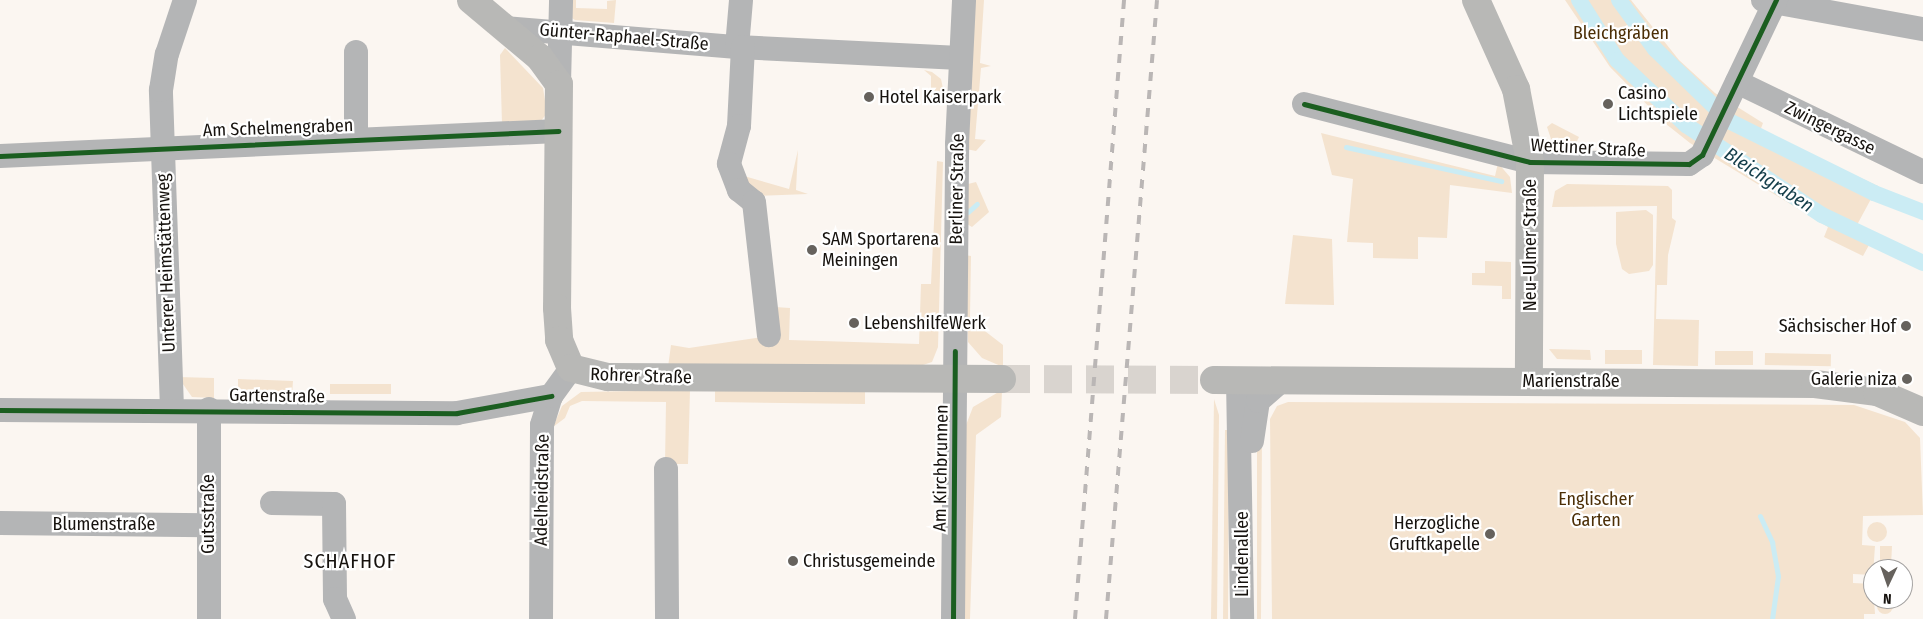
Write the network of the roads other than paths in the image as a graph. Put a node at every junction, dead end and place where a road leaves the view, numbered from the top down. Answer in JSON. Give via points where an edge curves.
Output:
{"nodes":[{"id":1,"x":186,"y":0,"type":"edge"},
{"id":2,"x":471,"y":0,"type":"edge"},
{"id":3,"x":560,"y":0,"type":"edge"},
{"id":4,"x":741,"y":0,"type":"edge"},
{"id":5,"x":964,"y":0,"type":"edge"},
{"id":6,"x":1476,"y":0,"type":"edge"},
{"id":7,"x":1771,"y":2,"type":"edge"},
{"id":8,"x":505,"y":28,"type":"junction"},
{"id":9,"x":1923,"y":29,"type":"edge"},
{"id":10,"x":560,"y":31,"type":"junction"},
{"id":11,"x":740,"y":47,"type":"junction"},
{"id":12,"x":356,"y":52,"type":"dead end"},
{"id":13,"x":960,"y":58,"type":"junction"},
{"id":14,"x":559,"y":84,"type":"junction"},
{"id":15,"x":1304,"y":104,"type":"dead end"},
{"id":16,"x":1720,"y":117,"type":"junction"},
{"id":17,"x":558,"y":131,"type":"junction"},
{"id":18,"x":356,"y":138,"type":"junction"},
{"id":19,"x":161,"y":147,"type":"junction"},
{"id":20,"x":0,"y":156,"type":"edge"},
{"id":21,"x":1530,"y":162,"type":"junction"},
{"id":22,"x":1923,"y":172,"type":"edge"},
{"id":23,"x":769,"y":335,"type":"dead end"},
{"id":24,"x":571,"y":368,"type":"junction"},
{"id":25,"x":956,"y":378,"type":"junction"},
{"id":26,"x":1002,"y":379,"type":"tunnel mouth"},
{"id":27,"x":1226,"y":380,"type":"joint"},
{"id":28,"x":1282,"y":380,"type":"junction"},
{"id":29,"x":1529,"y":380,"type":"junction"},
{"id":30,"x":551,"y":396,"type":"junction"},
{"id":31,"x":172,"y":409,"type":"junction"},
{"id":32,"x":209,"y":409,"type":"junction"},
{"id":33,"x":0,"y":410,"type":"edge"},
{"id":34,"x":1923,"y":412,"type":"edge"},
{"id":35,"x":666,"y":469,"type":"dead end"},
{"id":36,"x":1242,"y":490,"type":"junction"},
{"id":37,"x":272,"y":503,"type":"dead end"},
{"id":38,"x":0,"y":523,"type":"edge"},
{"id":39,"x":207,"y":525,"type":"junction"},
{"id":40,"x":208,"y":619,"type":"edge"},
{"id":41,"x":344,"y":619,"type":"edge"},
{"id":42,"x":540,"y":619,"type":"edge"},
{"id":43,"x":666,"y":619,"type":"edge"},
{"id":44,"x":953,"y":619,"type":"edge"},
{"id":45,"x":1242,"y":619,"type":"edge"}],
"edges":[{"from":1,"to":19,"type":"street","name":"Unterer Heimstättenweg","via":[[164,63]]},
{"from":2,"to":8,"type":"main road"},
{"from":3,"to":10,"type":"street"},
{"from":4,"to":11,"type":"street"},
{"from":5,"to":13,"type":"street","name":"Berliner Straße"},
{"from":6,"to":21,"type":"main road","name":"Neu-Ulmer Straße","via":[[1516,89]]},
{"from":7,"to":9,"type":"street"},
{"from":7,"to":16,"type":"street"},
{"from":8,"to":10,"type":"street","name":"Günter-Raphael-Straße"},
{"from":8,"to":14,"type":"main road","via":[[540,58]]},
{"from":10,"to":11,"type":"street","name":"Günter-Raphael-Straße"},
{"from":10,"to":14,"type":"street"},
{"from":11,"to":13,"type":"street","name":"Günter-Raphael-Straße"},
{"from":11,"to":23,"type":"street","via":[[739,126],[729,164],[739,190],[754,202]]},
{"from":12,"to":18,"type":"street","name":"Am Schelmengraben"},
{"from":13,"to":25,"type":"street","name":"Berliner Straße"},
{"from":14,"to":17,"type":"main road","name":"Rohrer Straße"},
{"from":15,"to":21,"type":"street","name":"Wettiner Straße"},
{"from":16,"to":21,"type":"street","name":"Wettiner Straße","via":[[1683,165]]},
{"from":16,"to":22,"type":"street","name":"Zwingergasse"},
{"from":17,"to":18,"type":"street","name":"Am Schelmengraben"},
{"from":17,"to":24,"type":"main road","name":"Rohrer Straße","via":[[557,308],[559,340]]},
{"from":18,"to":19,"type":"street","name":"Am Schelmengraben"},
{"from":19,"to":20,"type":"street","name":"Am Schelmengraben"},
{"from":19,"to":31,"type":"street","name":"Unterer Heimstättenweg"},
{"from":21,"to":29,"type":"main road","name":"Neu-Ulmer Straße"},
{"from":24,"to":25,"type":"main road","name":"Rohrer Straße","via":[[608,378]]},
{"from":24,"to":30,"type":"street","name":"Adelheidstraße"},
{"from":25,"to":26,"type":"main road","name":"Rohrer Straße"},
{"from":25,"to":44,"type":"street","name":"Am Kirchbrunnen"},
{"from":27,"to":28,"type":"main road","name":"Marienstraße"},
{"from":27,"to":36,"type":"street","name":"Lindenallee"},
{"from":28,"to":29,"type":"main road","name":"Marienstraße"},
{"from":28,"to":36,"type":"street","name":"Lindenallee","via":[[1265,392],[1254,410],[1252,448]]},
{"from":29,"to":34,"type":"main road","name":"Marienstraße","via":[[1838,385],[1898,398]]},
{"from":30,"to":32,"type":"street","name":"Gartenstraße","via":[[458,413]]},
{"from":30,"to":42,"type":"street","name":"Adelheidstraße","via":[[542,432]]},
{"from":31,"to":32,"type":"street","name":"Gartenstraße"},
{"from":31,"to":33,"type":"street","name":"Gartenstraße"},
{"from":32,"to":39,"type":"street","name":"Gutsstraße"},
{"from":35,"to":43,"type":"street"},
{"from":36,"to":45,"type":"street","name":"Lindenallee"},
{"from":37,"to":41,"type":"street","via":[[334,504],[335,599]]},
{"from":38,"to":39,"type":"street","name":"Blumenstraße"},
{"from":39,"to":40,"type":"street","name":"Gutsstraße"}]}
